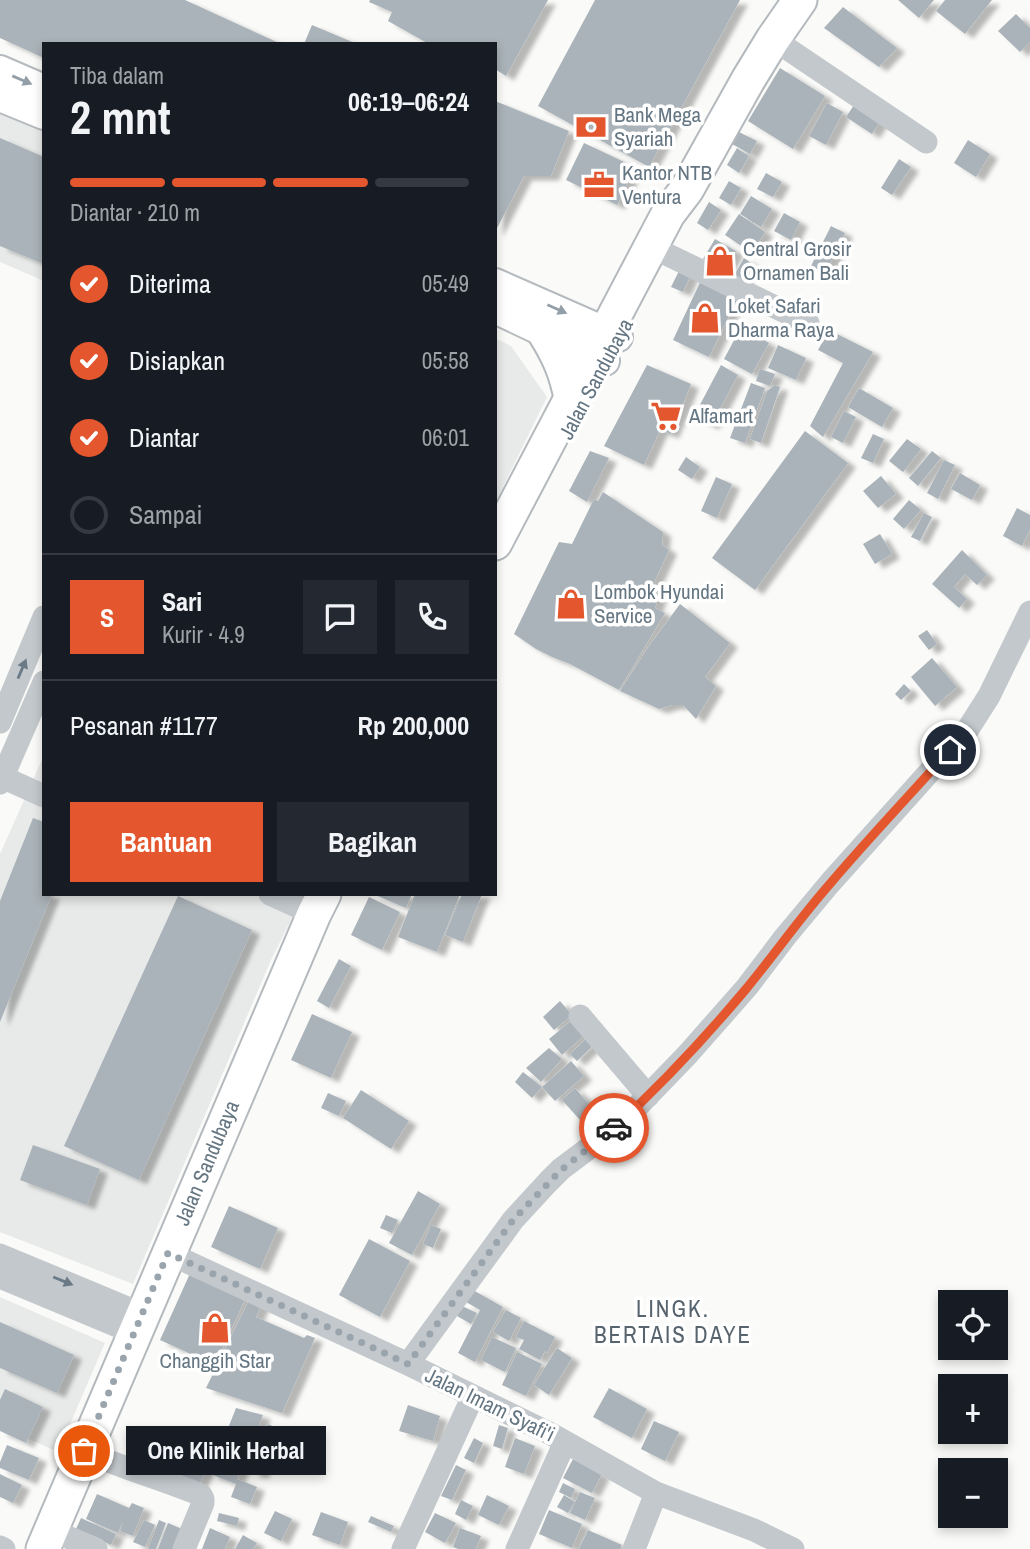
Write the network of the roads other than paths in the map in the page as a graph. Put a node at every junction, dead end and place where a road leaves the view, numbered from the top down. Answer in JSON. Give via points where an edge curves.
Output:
{"nodes":[{"id":1,"x":800,"y":0,"type":"edge"},
{"id":2,"x":773,"y":39,"type":"junction"},
{"id":3,"x":0,"y":70,"type":"edge"},
{"id":4,"x":42,"y":88,"type":"edge"},
{"id":5,"x":0,"y":97,"type":"edge"},
{"id":6,"x":42,"y":114,"type":"edge"},
{"id":7,"x":926,"y":142,"type":"dead end"},
{"id":8,"x":687,"y":189,"type":"junction"},
{"id":9,"x":663,"y":252,"type":"junction"},
{"id":10,"x":497,"y":284,"type":"edge"},
{"id":11,"x":497,"y":310,"type":"edge"},
{"id":12,"x":808,"y":323,"type":"dead end"},
{"id":13,"x":544,"y":332,"type":"junction"},
{"id":14,"x":606,"y":346,"type":"junction"},
{"id":15,"x":571,"y":398,"type":"junction"},
{"id":16,"x":497,"y":539,"type":"edge"},
{"id":17,"x":497,"y":562,"type":"edge"},
{"id":18,"x":1030,"y":612,"type":"edge"},
{"id":19,"x":42,"y":622,"type":"edge"},
{"id":20,"x":42,"y":687,"type":"edge"},
{"id":21,"x":0,"y":722,"type":"edge"},
{"id":22,"x":1,"y":779,"type":"edge"},
{"id":23,"x":42,"y":795,"type":"edge"},
{"id":24,"x":280,"y":896,"type":"edge"},
{"id":25,"x":319,"y":904,"type":"edge"},
{"id":26,"x":580,"y":1016,"type":"dead end"},
{"id":27,"x":648,"y":1096,"type":"junction"},
{"id":28,"x":168,"y":1253,"type":"junction"},
{"id":29,"x":0,"y":1255,"type":"edge"},
{"id":30,"x":0,"y":1277,"type":"edge"},
{"id":31,"x":138,"y":1324,"type":"junction"},
{"id":32,"x":408,"y":1364,"type":"junction"},
{"id":33,"x":473,"y":1396,"type":"junction"},
{"id":34,"x":565,"y":1442,"type":"junction"},
{"id":35,"x":84,"y":1451,"type":"junction"},
{"id":36,"x":656,"y":1493,"type":"junction"},
{"id":37,"x":47,"y":1539,"type":"edge"},
{"id":38,"x":96,"y":1549,"type":"edge"},
{"id":39,"x":184,"y":1549,"type":"edge"},
{"id":40,"x":403,"y":1549,"type":"edge"},
{"id":41,"x":517,"y":1549,"type":"edge"},
{"id":42,"x":635,"y":1549,"type":"edge"},
{"id":43,"x":793,"y":1549,"type":"edge"}],
"edges":[{"from":1,"to":2,"type":"highway","name":"Jalan Sandubaya"},
{"from":2,"to":7,"type":"street"},
{"from":2,"to":8,"type":"highway","name":"Jalan Sandubaya"},
{"from":3,"to":4,"type":"main road","one_way":true},
{"from":5,"to":6,"type":"main road"},
{"from":8,"to":9,"type":"highway","name":"Jalan Sandubaya","via":[[679,220]]},
{"from":8,"to":14,"type":"highway","name":"Jalan Sandubaya","via":[[668,214]]},
{"from":9,"to":12,"type":"street"},
{"from":9,"to":14,"type":"highway","name":"Jalan Sandubaya"},
{"from":10,"to":14,"type":"main road","one_way":true},
{"from":11,"to":13,"type":"main road"},
{"from":13,"to":14,"type":"main road"},
{"from":13,"to":15,"type":"highway","via":[[566,374]]},
{"from":14,"to":15,"type":"highway","name":"Jalan Sandubaya"},
{"from":14,"to":17,"type":"highway","name":"Jalan Sandubaya"},
{"from":15,"to":16,"type":"highway","name":"Jalan Sandubaya"},
{"from":18,"to":27,"type":"street","via":[[968,729]]},
{"from":21,"to":19,"type":"street","one_way":true},
{"from":20,"to":22,"type":"street"},
{"from":22,"to":23,"type":"street"},
{"from":24,"to":25,"type":"street"},
{"from":25,"to":28,"type":"highway","name":"Jalan Sandubaya"},
{"from":26,"to":27,"type":"street"},
{"from":27,"to":32,"type":"street","via":[[561,1170],[513,1220]]},
{"from":28,"to":31,"type":"highway","name":"Jalan Sandubaya"},
{"from":28,"to":32,"type":"street","name":"Jalan Imam Syafi'i"},
{"from":29,"to":31,"type":"street","one_way":true},
{"from":30,"to":31,"type":"street"},
{"from":31,"to":35,"type":"highway","name":"Jalan Sandubaya"},
{"from":32,"to":33,"type":"street","name":"Jalan Imam Syafi'i"},
{"from":33,"to":34,"type":"street","name":"Jalan Imam Syafi'i"},
{"from":33,"to":40,"type":"street"},
{"from":34,"to":36,"type":"street","name":"Jalan Imam Syafi'i"},
{"from":34,"to":41,"type":"street"},
{"from":35,"to":37,"type":"highway","name":"Jalan Sandubaya"},
{"from":35,"to":39,"type":"street","via":[[202,1496]]},
{"from":36,"to":42,"type":"street"},
{"from":36,"to":43,"type":"street","name":"Jalan Imam Syafi'i"},
{"from":37,"to":38,"type":"street"}]}
